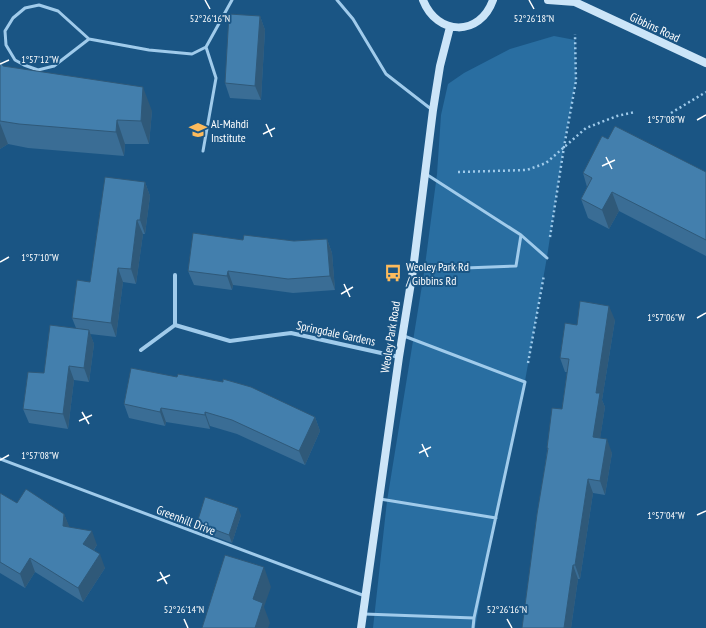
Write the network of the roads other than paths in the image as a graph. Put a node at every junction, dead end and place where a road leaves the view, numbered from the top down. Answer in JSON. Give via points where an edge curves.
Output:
{"nodes":[{"id":1,"x":232,"y":0,"type":"edge"},
{"id":2,"x":337,"y":0,"type":"edge"},
{"id":3,"x":423,"y":0,"type":"edge"},
{"id":4,"x":496,"y":0,"type":"edge"},
{"id":5,"x":548,"y":0,"type":"edge"},
{"id":6,"x":450,"y":27,"type":"junction"},
{"id":7,"x":89,"y":39,"type":"junction"},
{"id":8,"x":206,"y":47,"type":"junction"},
{"id":9,"x":706,"y":63,"type":"edge"},
{"id":10,"x":433,"y":110,"type":"junction"},
{"id":11,"x":203,"y":150,"type":"dead end"},
{"id":12,"x":424,"y":174,"type":"junction"},
{"id":13,"x":521,"y":235,"type":"junction"},
{"id":14,"x":547,"y":258,"type":"road end"},
{"id":15,"x":413,"y":270,"type":"junction"},
{"id":16,"x":175,"y":275,"type":"dead end"},
{"id":17,"x":175,"y":325,"type":"junction"},
{"id":18,"x":402,"y":336,"type":"junction"},
{"id":19,"x":141,"y":350,"type":"dead end"},
{"id":20,"x":399,"y":357,"type":"junction"},
{"id":21,"x":0,"y":459,"type":"edge"},
{"id":22,"x":380,"y":499,"type":"junction"},
{"id":23,"x":496,"y":518,"type":"junction"},
{"id":24,"x":366,"y":597,"type":"junction"},
{"id":25,"x":364,"y":614,"type":"junction"},
{"id":26,"x":474,"y":618,"type":"junction"},
{"id":27,"x":361,"y":628,"type":"edge"},
{"id":28,"x":473,"y":628,"type":"edge"}],
"edges":[{"from":1,"to":8,"type":"lane"},
{"from":2,"to":10,"type":"lane","via":[[353,19],[386,74]]},
{"from":3,"to":6,"type":"street","via":[[433,17]]},
{"from":4,"to":6,"type":"street","via":[[482,19],[472,25]]},
{"from":5,"to":9,"type":"street","name":"Gibbins Road","via":[[575,2]]},
{"from":6,"to":10,"type":"street","name":"Weoley Park Road"},
{"from":7,"to":7,"type":"lane","via":[[58,11],[39,5],[25,8],[13,18],[5,31],[6,45],[15,60],[38,70],[54,66]]},
{"from":7,"to":8,"type":"lane","via":[[149,50],[192,54]]},
{"from":8,"to":11,"type":"lane","via":[[216,78]]},
{"from":10,"to":12,"type":"street","name":"Weoley Park Road"},
{"from":12,"to":13,"type":"lane"},
{"from":12,"to":15,"type":"street","name":"Weoley Park Road"},
{"from":13,"to":14,"type":"lane"},
{"from":13,"to":15,"type":"lane","via":[[516,266]]},
{"from":15,"to":18,"type":"street","name":"Weoley Park Road"},
{"from":16,"to":17,"type":"street"},
{"from":17,"to":19,"type":"street"},
{"from":17,"to":20,"type":"street","name":"Springdale Gardens","via":[[230,341],[291,333]]},
{"from":18,"to":20,"type":"street","name":"Weoley Park Road"},
{"from":18,"to":23,"type":"lane","via":[[524,382]]},
{"from":20,"to":22,"type":"street","name":"Weoley Park Road"},
{"from":21,"to":24,"type":"lane","name":"Greenhill Drive"},
{"from":22,"to":23,"type":"lane"},
{"from":22,"to":24,"type":"street","name":"Weoley Park Road"},
{"from":23,"to":26,"type":"lane"},
{"from":24,"to":25,"type":"street","name":"Weoley Park Road"},
{"from":25,"to":26,"type":"lane"},
{"from":25,"to":27,"type":"street","name":"Weoley Park Road"},
{"from":26,"to":28,"type":"lane"}]}
